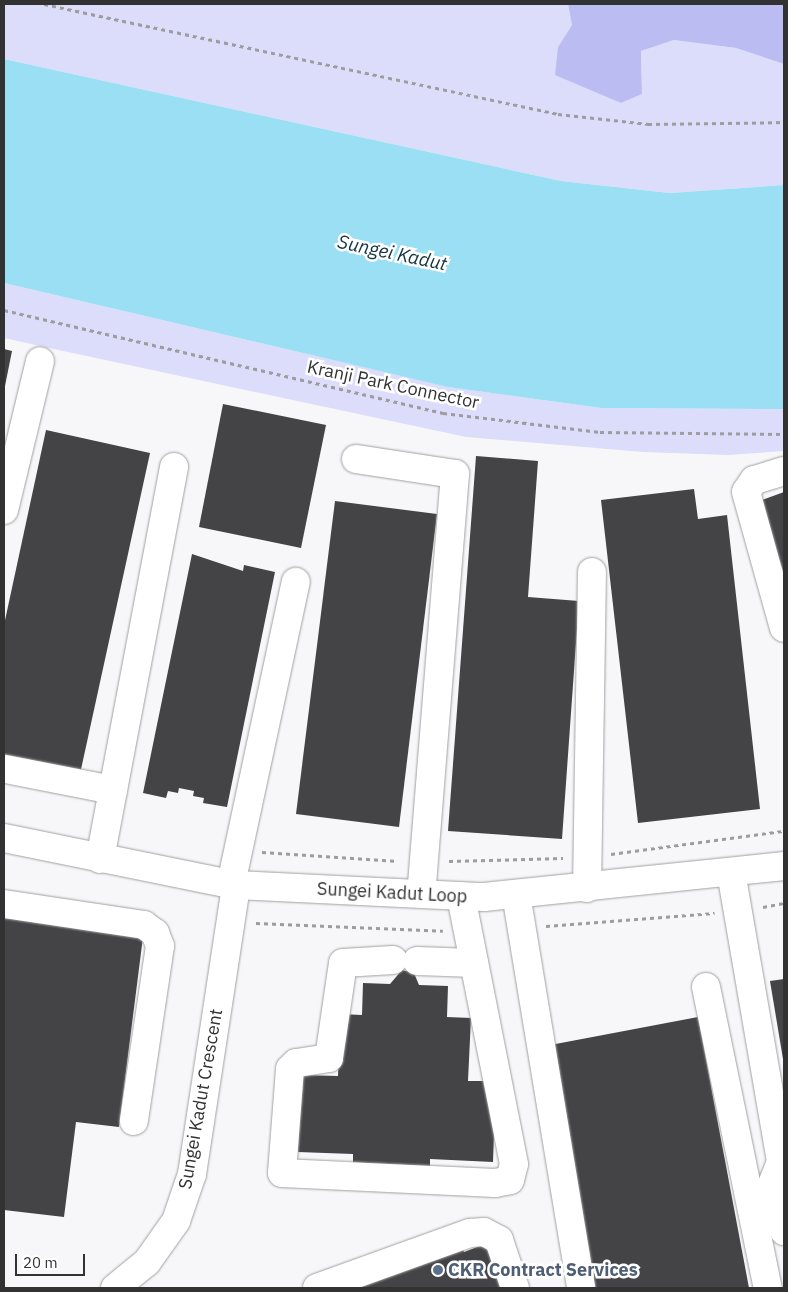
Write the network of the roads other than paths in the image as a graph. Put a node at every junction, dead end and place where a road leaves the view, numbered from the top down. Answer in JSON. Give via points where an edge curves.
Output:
{"nodes":[{"id":1,"x":40,"y":362,"type":"dead end"},
{"id":2,"x":356,"y":459,"type":"dead end"},
{"id":3,"x":174,"y":467,"type":"dead end"},
{"id":4,"x":784,"y":471,"type":"edge"},
{"id":5,"x":4,"y":510,"type":"edge"},
{"id":6,"x":592,"y":572,"type":"dead end"},
{"id":7,"x":296,"y":582,"type":"dead end"},
{"id":8,"x":784,"y":628,"type":"edge"},
{"id":9,"x":5,"y":769,"type":"edge"},
{"id":10,"x":113,"y":790,"type":"junction"},
{"id":11,"x":4,"y":838,"type":"edge"},
{"id":12,"x":100,"y":859,"type":"junction"},
{"id":13,"x":784,"y":866,"type":"edge"},
{"id":14,"x":731,"y":872,"type":"junction"},
{"id":15,"x":234,"y":884,"type":"junction"},
{"id":16,"x":587,"y":888,"type":"junction"},
{"id":17,"x":421,"y":894,"type":"junction"},
{"id":18,"x":516,"y":894,"type":"junction"},
{"id":19,"x":461,"y":896,"type":"junction"},
{"id":20,"x":4,"y":904,"type":"edge"},
{"id":21,"x":474,"y":963,"type":"junction"},
{"id":22,"x":706,"y":988,"type":"dead end"},
{"id":23,"x":134,"y":1121,"type":"dead end"},
{"id":24,"x":784,"y":1231,"type":"edge"},
{"id":25,"x":115,"y":1288,"type":"edge"},
{"id":26,"x":317,"y":1288,"type":"edge"},
{"id":27,"x":515,"y":1288,"type":"edge"},
{"id":28,"x":581,"y":1288,"type":"edge"},
{"id":29,"x":768,"y":1288,"type":"edge"}],
"edges":[{"from":1,"to":5,"type":"street"},
{"from":2,"to":17,"type":"street","via":[[456,474]]},
{"from":3,"to":10,"type":"street"},
{"from":4,"to":8,"type":"street","via":[[754,480],[746,492]]},
{"from":6,"to":16,"type":"street"},
{"from":7,"to":15,"type":"street","name":"Sungei Kadut Crescent","via":[[238,851]]},
{"from":9,"to":10,"type":"street"},
{"from":10,"to":12,"type":"street"},
{"from":11,"to":12,"type":"street","name":"Sungei Kadut Loop"},
{"from":12,"to":15,"type":"street","name":"Sungei Kadut Loop"},
{"from":13,"to":14,"type":"street","name":"Sungei Kadut Loop"},
{"from":14,"to":16,"type":"street","name":"Sungei Kadut Loop"},
{"from":14,"to":24,"type":"street","via":[[781,1162],[772,1187]]},
{"from":15,"to":17,"type":"street","name":"Sungei Kadut Loop"},
{"from":15,"to":25,"type":"street","name":"Sungei Kadut Crescent","via":[[192,1174],[176,1221],[147,1262]]},
{"from":16,"to":18,"type":"street","name":"Sungei Kadut Loop"},
{"from":17,"to":19,"type":"street","name":"Sungei Kadut Loop"},
{"from":18,"to":19,"type":"street","name":"Sungei Kadut Loop"},
{"from":18,"to":28,"type":"street"},
{"from":19,"to":21,"type":"street"},
{"from":20,"to":23,"type":"street","via":[[144,925],[155,933],[160,946]]},
{"from":21,"to":21,"type":"street","via":[[514,1164],[510,1180],[495,1184],[287,1176],[281,1168],[292,1065],[329,1058],[343,963]]},
{"from":22,"to":29,"type":"street"},
{"from":26,"to":27,"type":"street","via":[[470,1233],[484,1232],[499,1240]]}]}
